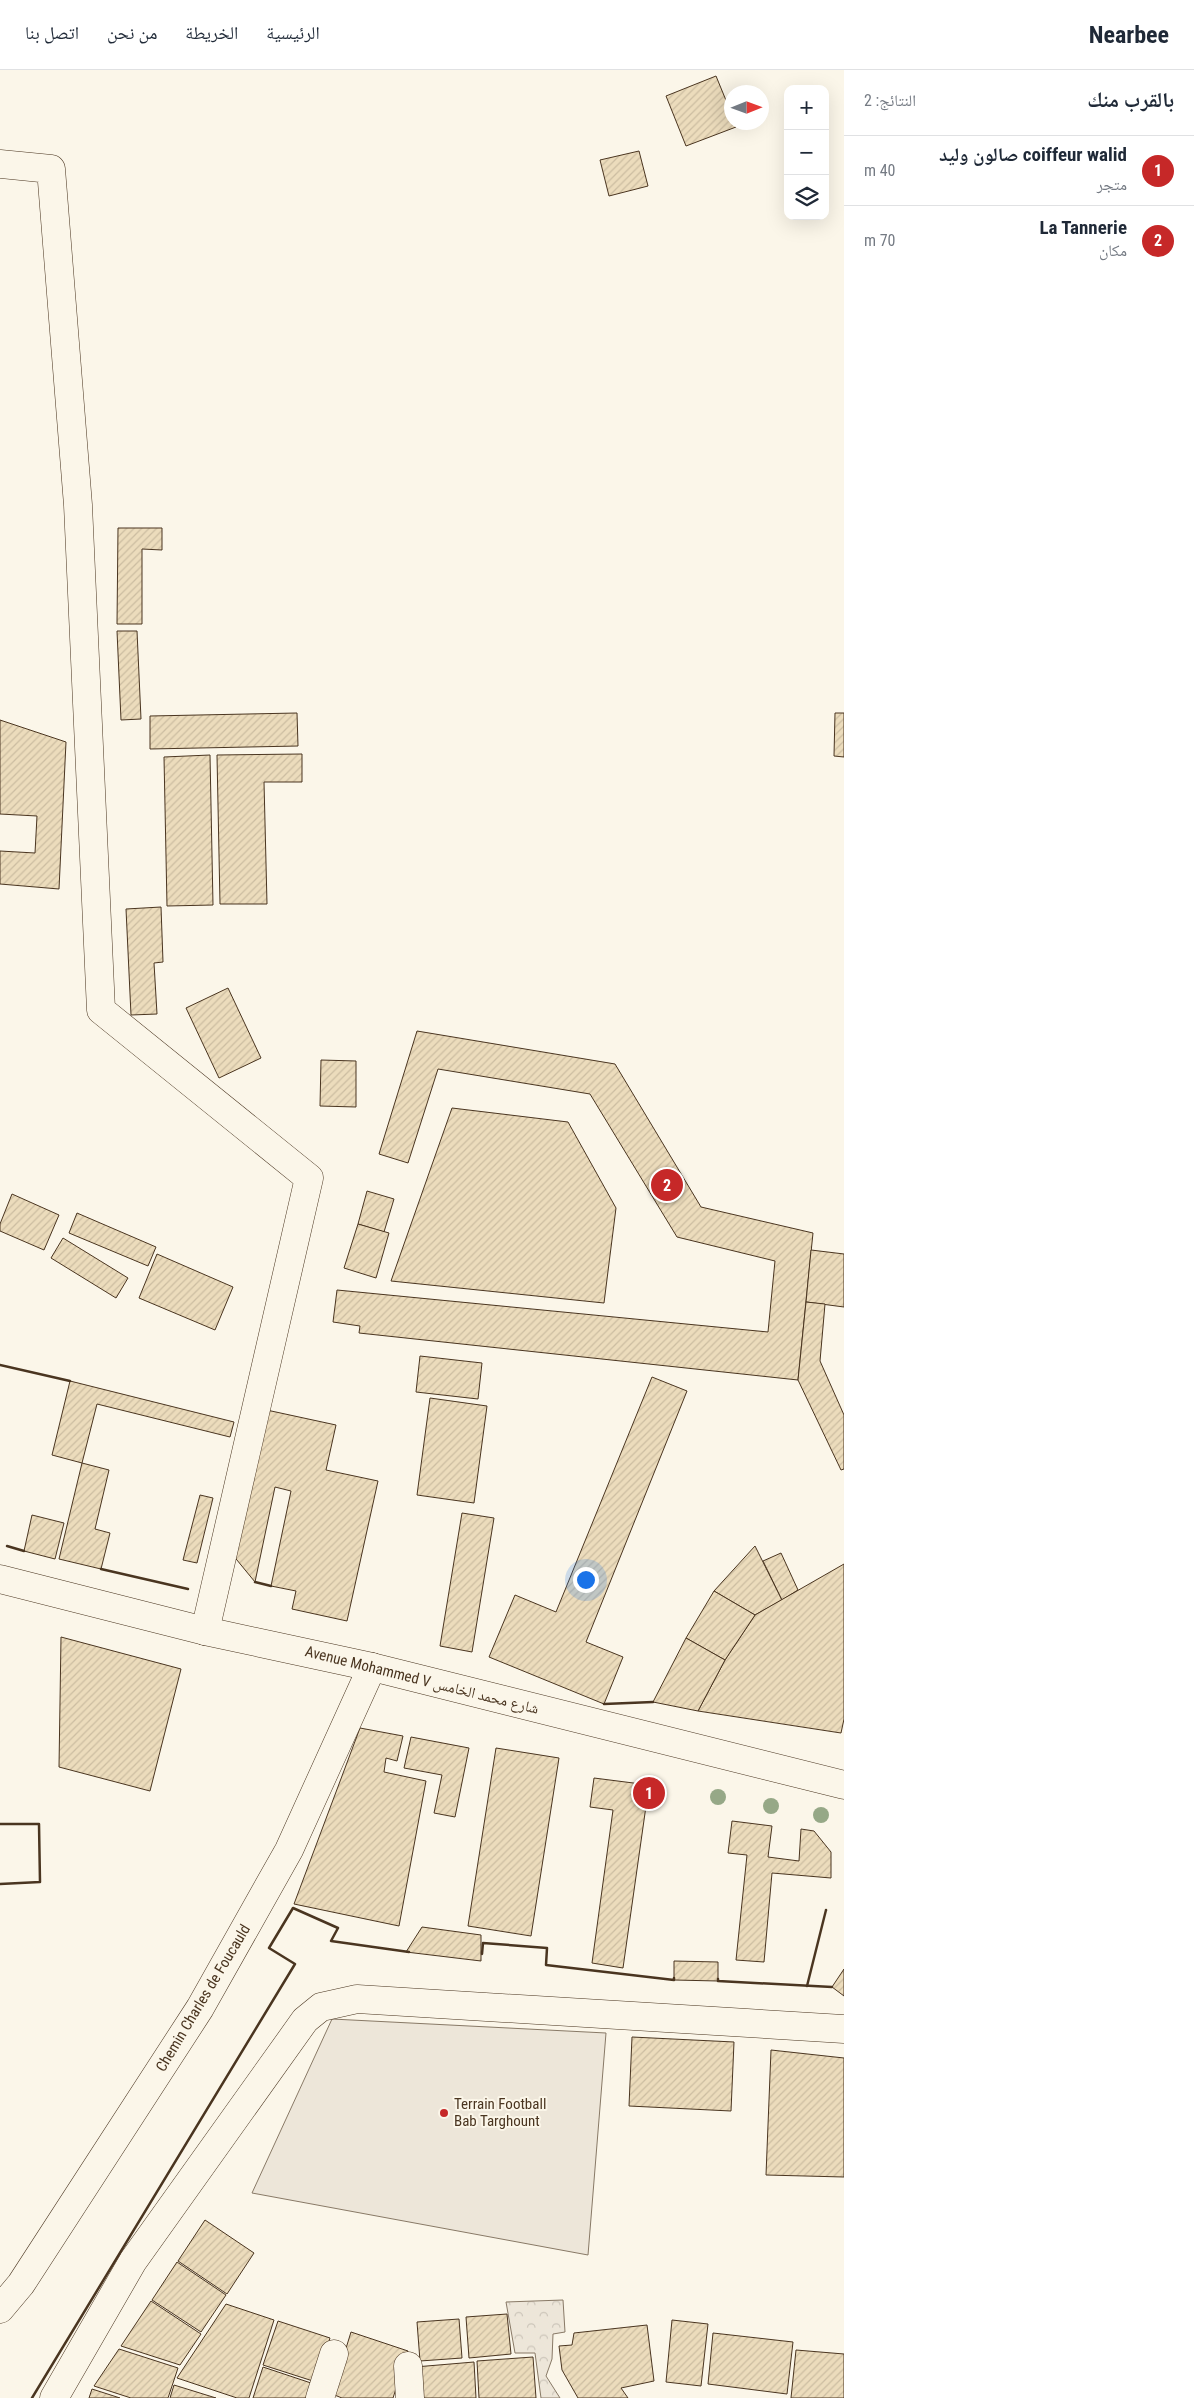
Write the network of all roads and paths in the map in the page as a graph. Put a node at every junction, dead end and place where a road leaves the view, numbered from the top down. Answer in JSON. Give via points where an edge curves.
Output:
{"nodes":[{"id":1,"x":0,"y":164,"type":"edge"},
{"id":2,"x":0,"y":1579,"type":"edge"},
{"id":3,"x":205,"y":1631,"type":"junction"},
{"id":4,"x":372,"y":1667,"type":"junction"},
{"id":5,"x":844,"y":1785,"type":"edge"},
{"id":6,"x":844,"y":2028,"type":"edge"},
{"id":7,"x":0,"y":2309,"type":"edge"},
{"id":8,"x":334,"y":2354,"type":"dead end"},
{"id":9,"x":408,"y":2366,"type":"dead end"},
{"id":10,"x":54,"y":2398,"type":"edge"},
{"id":11,"x":320,"y":2398,"type":"edge"},
{"id":12,"x":410,"y":2398,"type":"edge"}],
"edges":[{"from":1,"to":3,"type":"street","via":[[51,169],[78,506],[101,1010],[309,1178]]},
{"from":2,"to":3,"type":"street","name":"Avenue Mohammed V شارع محمد الخامس"},
{"from":3,"to":4,"type":"street","name":"Avenue Mohammed V شارع محمد الخامس"},
{"from":4,"to":5,"type":"street","name":"Avenue Mohammed V شارع محمد الخامس"},
{"from":4,"to":7,"type":"street","name":"Chemin Charles de Foucauld","via":[[289,1850],[200,2008],[21,2284]]},
{"from":6,"to":10,"type":"street","via":[[357,1999],[321,2006],[305,2020],[133,2261]]},
{"from":8,"to":11,"type":"street"},
{"from":9,"to":12,"type":"street"}]}
